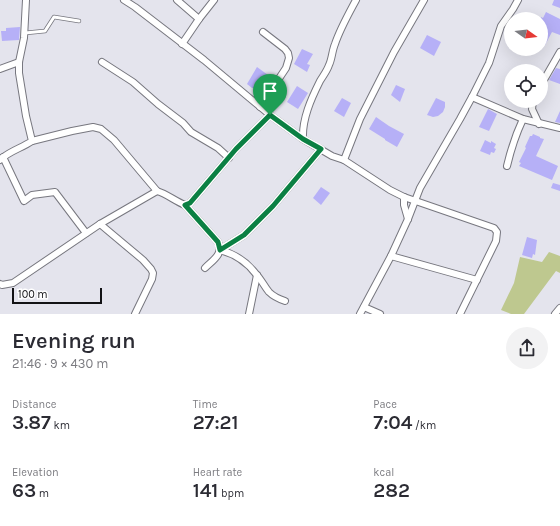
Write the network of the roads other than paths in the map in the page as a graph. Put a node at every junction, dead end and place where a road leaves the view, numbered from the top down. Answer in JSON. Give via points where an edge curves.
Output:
{"nodes":[{"id":1,"x":26,"y":0,"type":"edge"},
{"id":2,"x":124,"y":0,"type":"edge"},
{"id":3,"x":177,"y":0,"type":"edge"},
{"id":4,"x":214,"y":0,"type":"edge"},
{"id":5,"x":356,"y":0,"type":"edge"},
{"id":6,"x":424,"y":0,"type":"edge"},
{"id":7,"x":518,"y":0,"type":"edge"},
{"id":8,"x":199,"y":19,"type":"junction"},
{"id":9,"x":79,"y":20,"type":"dead end"},
{"id":10,"x":263,"y":32,"type":"dead end"},
{"id":11,"x":24,"y":33,"type":"junction"},
{"id":12,"x":182,"y":44,"type":"junction"},
{"id":13,"x":560,"y":52,"type":"edge"},
{"id":14,"x":19,"y":62,"type":"junction"},
{"id":15,"x":102,"y":62,"type":"dead end"},
{"id":16,"x":0,"y":68,"type":"edge"},
{"id":17,"x":548,"y":73,"type":"edge"},
{"id":18,"x":472,"y":97,"type":"junction"},
{"id":19,"x":260,"y":107,"type":"junction"},
{"id":20,"x":532,"y":108,"type":"edge"},
{"id":21,"x":270,"y":115,"type":"junction"},
{"id":22,"x":523,"y":119,"type":"junction"},
{"id":23,"x":539,"y":124,"type":"junction"},
{"id":24,"x":560,"y":128,"type":"edge"},
{"id":25,"x":303,"y":139,"type":"junction"},
{"id":26,"x":32,"y":141,"type":"junction"},
{"id":27,"x":321,"y":149,"type":"junction"},
{"id":28,"x":1,"y":158,"type":"edge"},
{"id":29,"x":229,"y":158,"type":"junction"},
{"id":30,"x":344,"y":160,"type":"junction"},
{"id":31,"x":507,"y":166,"type":"dead end"},
{"id":32,"x":157,"y":191,"type":"junction"},
{"id":33,"x":404,"y":198,"type":"junction"},
{"id":34,"x":415,"y":201,"type":"junction"},
{"id":35,"x":185,"y":205,"type":"junction"},
{"id":36,"x":408,"y":219,"type":"junction"},
{"id":37,"x":100,"y":224,"type":"junction"},
{"id":38,"x":86,"y":233,"type":"junction"},
{"id":39,"x":220,"y":250,"type":"junction"},
{"id":40,"x":391,"y":256,"type":"junction"},
{"id":41,"x":204,"y":268,"type":"dead end"},
{"id":42,"x":257,"y":275,"type":"junction"},
{"id":43,"x":477,"y":280,"type":"junction"},
{"id":44,"x":0,"y":284,"type":"edge"},
{"id":45,"x":284,"y":301,"type":"dead end"},
{"id":46,"x":364,"y":307,"type":"junction"},
{"id":47,"x":560,"y":308,"type":"edge"},
{"id":48,"x":135,"y":314,"type":"edge"},
{"id":49,"x":248,"y":314,"type":"edge"},
{"id":50,"x":360,"y":314,"type":"edge"},
{"id":51,"x":380,"y":314,"type":"edge"},
{"id":52,"x":460,"y":314,"type":"edge"},
{"id":53,"x":555,"y":314,"type":"edge"}],
"edges":[{"from":1,"to":11,"type":"street"},
{"from":2,"to":12,"type":"street"},
{"from":3,"to":8,"type":"street"},
{"from":4,"to":8,"type":"street"},
{"from":5,"to":25,"type":"street","via":[[334,45],[329,66],[313,97],[302,129]]},
{"from":6,"to":30,"type":"street","via":[[360,119]]},
{"from":7,"to":18,"type":"street","via":[[501,26],[489,63]]},
{"from":8,"to":12,"type":"street"},
{"from":9,"to":11,"type":"lane","via":[[54,17],[44,31]]},
{"from":10,"to":19,"type":"street","via":[[285,49],[289,58],[286,68]]},
{"from":11,"to":14,"type":"street"},
{"from":12,"to":19,"type":"street"},
{"from":13,"to":17,"type":"street"},
{"from":14,"to":16,"type":"street"},
{"from":14,"to":26,"type":"street"},
{"from":15,"to":29,"type":"street","via":[[133,82],[183,122],[196,136],[218,148]]},
{"from":18,"to":22,"type":"street"},
{"from":18,"to":34,"type":"street"},
{"from":19,"to":21,"type":"street"},
{"from":20,"to":23,"type":"street"},
{"from":21,"to":25,"type":"street"},
{"from":21,"to":29,"type":"street"},
{"from":22,"to":23,"type":"street"},
{"from":22,"to":31,"type":"street"},
{"from":23,"to":24,"type":"street"},
{"from":25,"to":27,"type":"street"},
{"from":26,"to":28,"type":"street"},
{"from":26,"to":32,"type":"street","via":[[93,127],[101,129],[114,140]]},
{"from":27,"to":30,"type":"street"},
{"from":27,"to":39,"type":"street","via":[[273,206],[244,235]]},
{"from":28,"to":38,"type":"street","via":[[24,201],[32,195],[55,192]]},
{"from":29,"to":35,"type":"street","via":[[190,203]]},
{"from":30,"to":33,"type":"street"},
{"from":32,"to":35,"type":"street"},
{"from":32,"to":37,"type":"street"},
{"from":33,"to":34,"type":"street"},
{"from":33,"to":36,"type":"street"},
{"from":34,"to":36,"type":"street"},
{"from":34,"to":43,"type":"street","via":[[494,228],[497,232],[496,241]]},
{"from":35,"to":39,"type":"street","via":[[218,242]]},
{"from":36,"to":40,"type":"street"},
{"from":37,"to":38,"type":"street"},
{"from":37,"to":48,"type":"street","via":[[143,260],[153,273]]},
{"from":38,"to":44,"type":"street","via":[[13,283]]},
{"from":39,"to":41,"type":"street"},
{"from":39,"to":42,"type":"street","via":[[240,258]]},
{"from":40,"to":43,"type":"street"},
{"from":40,"to":46,"type":"street"},
{"from":42,"to":45,"type":"street","via":[[269,292]]},
{"from":42,"to":49,"type":"street"},
{"from":43,"to":52,"type":"street"},
{"from":46,"to":50,"type":"street"},
{"from":46,"to":51,"type":"street"},
{"from":47,"to":53,"type":"street"}]}
